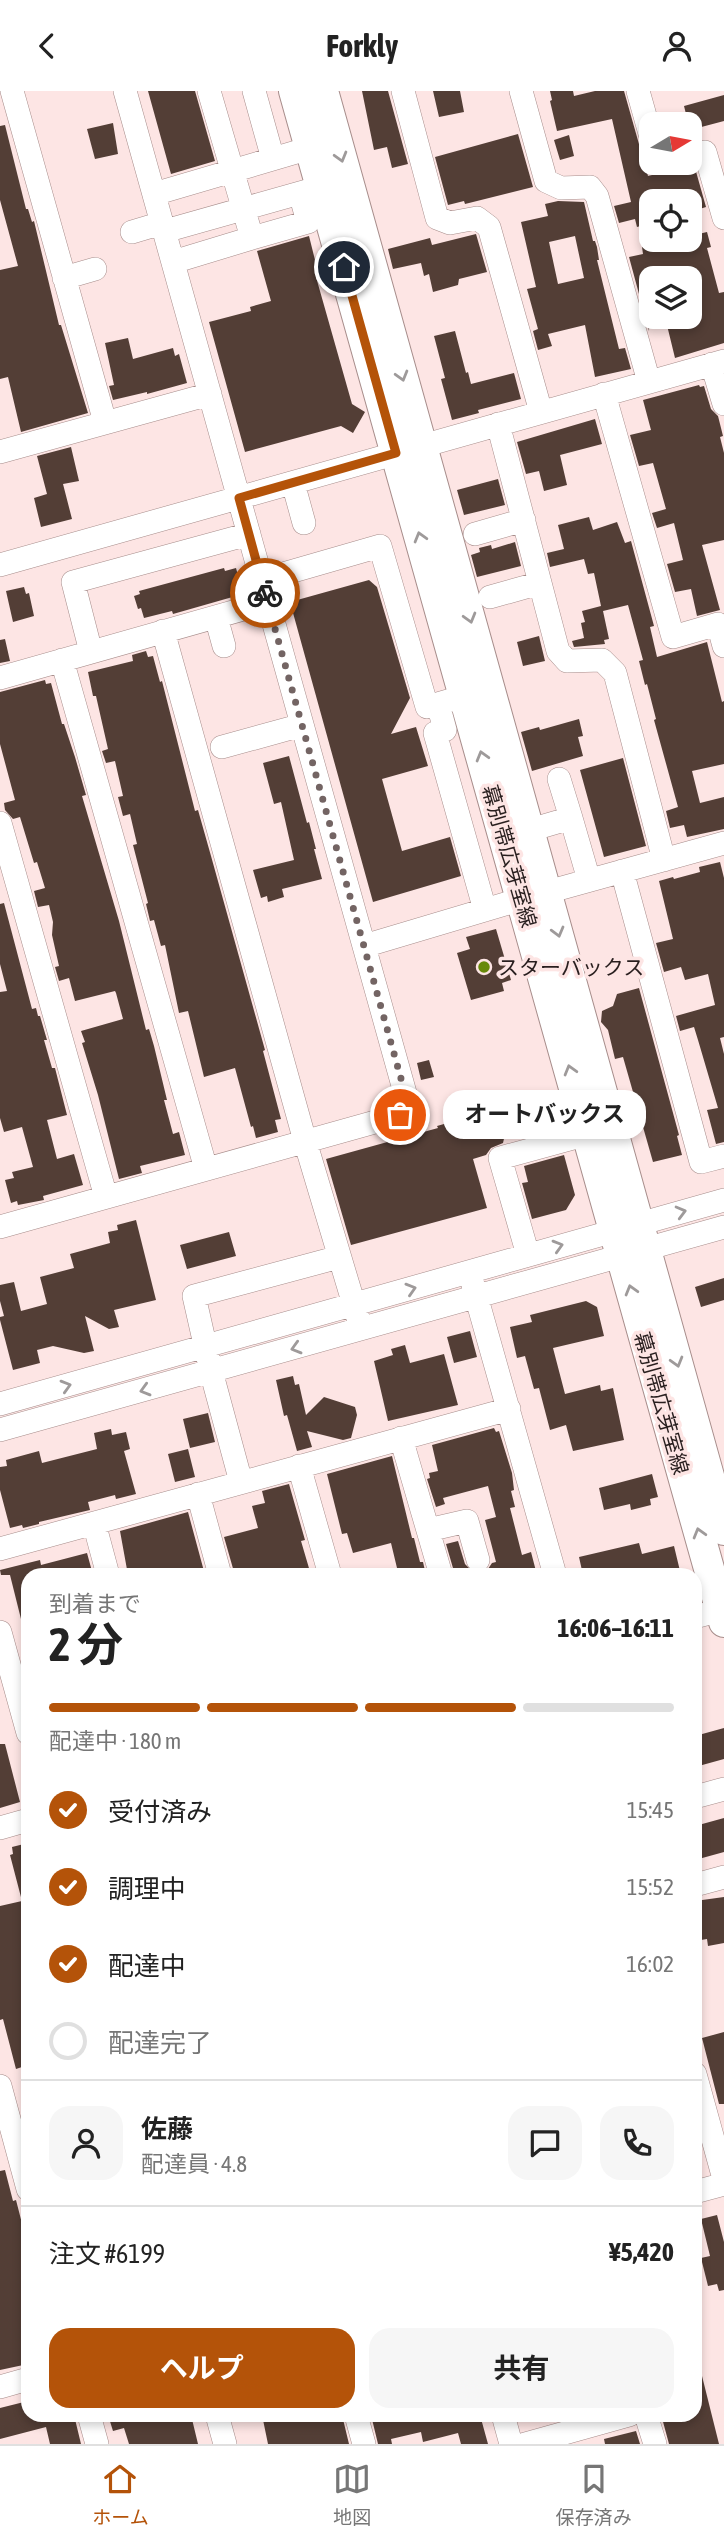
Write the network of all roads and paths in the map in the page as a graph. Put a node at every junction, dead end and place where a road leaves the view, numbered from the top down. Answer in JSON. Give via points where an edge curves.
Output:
{"nodes":[{"id":1,"x":12,"y":91,"type":"edge"},
{"id":2,"x":125,"y":91,"type":"edge"},
{"id":3,"x":209,"y":91,"type":"edge"},
{"id":4,"x":254,"y":91,"type":"edge"},
{"id":5,"x":295,"y":91,"type":"edge"},
{"id":6,"x":323,"y":91,"type":"edge"},
{"id":7,"x":403,"y":91,"type":"edge"},
{"id":8,"x":521,"y":91,"type":"edge"},
{"id":9,"x":638,"y":91,"type":"edge"},
{"id":10,"x":644,"y":112,"type":"edge"},
{"id":11,"x":310,"y":148,"type":"junction"},
{"id":12,"x":702,"y":153,"type":"edge"},
{"id":13,"x":274,"y":159,"type":"junction"},
{"id":14,"x":232,"y":171,"type":"junction"},
{"id":15,"x":311,"y":190,"type":"junction"},
{"id":16,"x":154,"y":194,"type":"junction"},
{"id":17,"x":244,"y":209,"type":"junction"},
{"id":18,"x":724,"y":218,"type":"edge"},
{"id":19,"x":164,"y":227,"type":"junction"},
{"id":20,"x":132,"y":232,"type":"dead end"},
{"id":21,"x":252,"y":238,"type":"junction"},
{"id":22,"x":173,"y":262,"type":"junction"},
{"id":23,"x":95,"y":269,"type":"dead end"},
{"id":24,"x":64,"y":278,"type":"junction"},
{"id":25,"x":718,"y":362,"type":"edge"},
{"id":26,"x":649,"y":382,"type":"junction"},
{"id":27,"x":211,"y":394,"type":"junction"},
{"id":28,"x":604,"y":394,"type":"junction"},
{"id":29,"x":724,"y":404,"type":"edge"},
{"id":30,"x":541,"y":412,"type":"junction"},
{"id":31,"x":105,"y":422,"type":"junction"},
{"id":32,"x":498,"y":424,"type":"junction"},
{"id":33,"x":1,"y":449,"type":"edge"},
{"id":34,"x":409,"y":449,"type":"junction"},
{"id":35,"x":293,"y":483,"type":"junction"},
{"id":36,"x":239,"y":498,"type":"junction"},
{"id":37,"x":524,"y":520,"type":"junction"},
{"id":38,"x":304,"y":523,"type":"dead end"},
{"id":39,"x":141,"y":526,"type":"junction"},
{"id":40,"x":249,"y":534,"type":"junction"},
{"id":41,"x":475,"y":534,"type":"dead end"},
{"id":42,"x":150,"y":561,"type":"junction"},
{"id":43,"x":0,"y":565,"type":"edge"},
{"id":44,"x":540,"y":583,"type":"junction"},
{"id":45,"x":265,"y":591,"type":"junction"},
{"id":46,"x":491,"y":597,"type":"dead end"},
{"id":47,"x":216,"y":617,"type":"junction"},
{"id":48,"x":163,"y":631,"type":"junction"},
{"id":49,"x":224,"y":646,"type":"dead end"},
{"id":50,"x":724,"y":646,"type":"edge"},
{"id":51,"x":91,"y":652,"type":"junction"},
{"id":52,"x":62,"y":660,"type":"junction"},
{"id":53,"x":0,"y":677,"type":"edge"},
{"id":54,"x":451,"y":700,"type":"junction"},
{"id":55,"x":302,"y":725,"type":"junction"},
{"id":56,"x":222,"y":747,"type":"dead end"},
{"id":57,"x":559,"y":779,"type":"dead end"},
{"id":58,"x":571,"y":818,"type":"junction"},
{"id":59,"x":0,"y":823,"type":"edge"},
{"id":60,"x":530,"y":830,"type":"junction"},
{"id":61,"x":724,"y":843,"type":"edge"},
{"id":62,"x":664,"y":860,"type":"junction"},
{"id":63,"x":622,"y":871,"type":"junction"},
{"id":64,"x":589,"y":880,"type":"junction"},
{"id":65,"x":535,"y":895,"type":"junction"},
{"id":66,"x":485,"y":910,"type":"junction"},
{"id":67,"x":364,"y":946,"type":"junction"},
{"id":68,"x":584,"y":1120,"type":"junction"},
{"id":69,"x":521,"y":1123,"type":"dead end"},
{"id":70,"x":305,"y":1142,"type":"junction"},
{"id":71,"x":724,"y":1156,"type":"edge"},
{"id":72,"x":206,"y":1169,"type":"junction"},
{"id":73,"x":106,"y":1197,"type":"junction"},
{"id":74,"x":724,"y":1200,"type":"edge"},
{"id":75,"x":1,"y":1224,"type":"edge"},
{"id":76,"x":724,"y":1227,"type":"edge"},
{"id":77,"x":629,"y":1240,"type":"junction"},
{"id":78,"x":527,"y":1255,"type":"junction"},
{"id":79,"x":340,"y":1257,"type":"junction"},
{"id":80,"x":469,"y":1271,"type":"junction"},
{"id":81,"x":477,"y":1297,"type":"junction"},
{"id":82,"x":354,"y":1306,"type":"junction"},
{"id":83,"x":362,"y":1329,"type":"junction"},
{"id":84,"x":205,"y":1347,"type":"junction"},
{"id":85,"x":211,"y":1371,"type":"junction"},
{"id":86,"x":0,"y":1404,"type":"edge"},
{"id":87,"x":509,"y":1409,"type":"junction"},
{"id":88,"x":0,"y":1430,"type":"edge"},
{"id":89,"x":401,"y":1438,"type":"junction"},
{"id":90,"x":299,"y":1466,"type":"junction"},
{"id":91,"x":241,"y":1482,"type":"junction"},
{"id":92,"x":198,"y":1495,"type":"junction"},
{"id":93,"x":94,"y":1523,"type":"junction"},
{"id":94,"x":428,"y":1530,"type":"junction"},
{"id":95,"x":724,"y":1530,"type":"edge"},
{"id":96,"x":0,"y":1549,"type":"edge"},
{"id":97,"x":478,"y":1560,"type":"dead end"},
{"id":98,"x":106,"y":1568,"type":"edge"},
{"id":99,"x":217,"y":1568,"type":"edge"},
{"id":100,"x":328,"y":1568,"type":"edge"},
{"id":101,"x":439,"y":1568,"type":"edge"},
{"id":102,"x":553,"y":1568,"type":"edge"},
{"id":103,"x":716,"y":1615,"type":"edge"},
{"id":104,"x":0,"y":1632,"type":"edge"},
{"id":105,"x":21,"y":1708,"type":"edge"},
{"id":106,"x":724,"y":1789,"type":"edge"},
{"id":107,"x":702,"y":1795,"type":"edge"},
{"id":108,"x":21,"y":1823,"type":"edge"},
{"id":109,"x":0,"y":1828,"type":"edge"},
{"id":110,"x":724,"y":1877,"type":"edge"},
{"id":111,"x":702,"y":1883,"type":"edge"},
{"id":112,"x":0,"y":2086,"type":"edge"},
{"id":113,"x":702,"y":2100,"type":"edge"},
{"id":114,"x":13,"y":2130,"type":"edge"},
{"id":115,"x":21,"y":2161,"type":"edge"},
{"id":116,"x":724,"y":2182,"type":"edge"},
{"id":117,"x":702,"y":2190,"type":"edge"},
{"id":118,"x":21,"y":2381,"type":"edge"},
{"id":119,"x":0,"y":2387,"type":"edge"},
{"id":120,"x":91,"y":2422,"type":"edge"},
{"id":121,"x":219,"y":2422,"type":"edge"},
{"id":122,"x":358,"y":2422,"type":"edge"},
{"id":123,"x":505,"y":2422,"type":"edge"},
{"id":124,"x":604,"y":2422,"type":"edge"},
{"id":125,"x":648,"y":2422,"type":"edge"},
{"id":126,"x":97,"y":2444,"type":"edge"},
{"id":127,"x":225,"y":2444,"type":"edge"},
{"id":128,"x":364,"y":2444,"type":"edge"},
{"id":129,"x":511,"y":2444,"type":"edge"},
{"id":130,"x":525,"y":2444,"type":"edge"},
{"id":131,"x":654,"y":2444,"type":"edge"}],
"edges":[{"from":1,"to":24,"type":"street"},
{"from":2,"to":16,"type":"street"},
{"from":3,"to":14,"type":"street"},
{"from":4,"to":13,"type":"street"},
{"from":5,"to":11,"type":"main road","name":"幕別帯広芽室線"},
{"from":6,"to":34,"type":"main road","name":"幕別帯広芽室線","one_way":true},
{"from":7,"to":30,"type":"street","via":[[437,218],[450,223],[477,218],[489,227]]},
{"from":8,"to":26,"type":"street","via":[[546,181],[561,188],[590,187],[597,196]]},
{"from":9,"to":10,"type":"street"},
{"from":11,"to":13,"type":"street"},
{"from":11,"to":15,"type":"main road","name":"幕別帯広芽室線"},
{"from":12,"to":18,"type":"street"},
{"from":13,"to":14,"type":"street"},
{"from":14,"to":16,"type":"street"},
{"from":14,"to":17,"type":"street"},
{"from":15,"to":17,"type":"street"},
{"from":15,"to":21,"type":"street","via":[[308,222]]},
{"from":15,"to":34,"type":"main road","name":"幕別帯広芽室線"},
{"from":16,"to":19,"type":"street"},
{"from":17,"to":19,"type":"street"},
{"from":17,"to":21,"type":"street"},
{"from":19,"to":20,"type":"street"},
{"from":19,"to":22,"type":"street"},
{"from":21,"to":22,"type":"street"},
{"from":22,"to":27,"type":"street"},
{"from":23,"to":24,"type":"street"},
{"from":24,"to":31,"type":"street"},
{"from":25,"to":26,"type":"street"},
{"from":25,"to":29,"type":"street"},
{"from":26,"to":28,"type":"street"},
{"from":27,"to":31,"type":"street"},
{"from":27,"to":36,"type":"street"},
{"from":28,"to":30,"type":"street"},
{"from":28,"to":50,"type":"street","via":[[673,637],[718,624]]},
{"from":30,"to":32,"type":"street"},
{"from":31,"to":33,"type":"street"},
{"from":32,"to":34,"type":"street"},
{"from":32,"to":37,"type":"street"},
{"from":34,"to":35,"type":"street"},
{"from":54,"to":34,"type":"main road","name":"幕別帯広芽室線","one_way":true},
{"from":34,"to":60,"type":"main road","name":"幕別帯広芽室線","one_way":true},
{"from":35,"to":36,"type":"street"},
{"from":35,"to":38,"type":"street"},
{"from":36,"to":39,"type":"street"},
{"from":36,"to":40,"type":"street"},
{"from":37,"to":41,"type":"street"},
{"from":37,"to":44,"type":"street"},
{"from":39,"to":42,"type":"street"},
{"from":39,"to":43,"type":"street"},
{"from":40,"to":42,"type":"street"},
{"from":40,"to":45,"type":"street"},
{"from":42,"to":51,"type":"street","via":[[72,582]]},
{"from":44,"to":46,"type":"street"},
{"from":44,"to":62,"type":"street","via":[[558,651],[568,661],[602,660],[615,673]]},
{"from":45,"to":47,"type":"street"},
{"from":45,"to":54,"type":"street","via":[[380,546],[427,707]]},
{"from":45,"to":55,"type":"street"},
{"from":47,"to":48,"type":"street"},
{"from":47,"to":49,"type":"street"},
{"from":48,"to":51,"type":"street"},
{"from":48,"to":70,"type":"street"},
{"from":51,"to":52,"type":"street"},
{"from":52,"to":53,"type":"street"},
{"from":52,"to":72,"type":"street"},
{"from":65,"to":54,"type":"main road","name":"幕別帯広芽室線","one_way":true},
{"from":54,"to":66,"type":"street","via":[[445,730],[435,733]]},
{"from":55,"to":56,"type":"street"},
{"from":55,"to":67,"type":"street"},
{"from":57,"to":58,"type":"street"},
{"from":58,"to":60,"type":"street"},
{"from":58,"to":64,"type":"street"},
{"from":59,"to":73,"type":"street"},
{"from":60,"to":65,"type":"main road","name":"幕別帯広芽室線"},
{"from":61,"to":62,"type":"street"},
{"from":62,"to":63,"type":"street"},
{"from":63,"to":64,"type":"street"},
{"from":63,"to":71,"type":"street","via":[[701,1162]]},
{"from":64,"to":65,"type":"street"},
{"from":65,"to":66,"type":"street"},
{"from":68,"to":65,"type":"main road","name":"幕別帯広芽室線","one_way":true},
{"from":65,"to":77,"type":"main road","name":"幕別帯広芽室線","one_way":true},
{"from":66,"to":67,"type":"street"},
{"from":67,"to":70,"type":"street","via":[[407,1100],[400,1115]]},
{"from":68,"to":69,"type":"street"},
{"from":68,"to":77,"type":"main road","name":"幕別帯広芽室線"},
{"from":68,"to":78,"type":"street","via":[[500,1158]]},
{"from":70,"to":72,"type":"street"},
{"from":70,"to":79,"type":"street"},
{"from":72,"to":73,"type":"street"},
{"from":73,"to":75,"type":"street"},
{"from":77,"to":74,"type":"street","one_way":true},
{"from":76,"to":77,"type":"street"},
{"from":78,"to":77,"type":"street","one_way":true},
{"from":77,"to":81,"type":"street"},
{"from":77,"to":95,"type":"main road","name":"幕別帯広芽室線","one_way":true},
{"from":103,"to":77,"type":"main road","name":"幕別帯広芽室線","one_way":true},
{"from":78,"to":80,"type":"street"},
{"from":79,"to":82,"type":"street"},
{"from":79,"to":84,"type":"street","via":[[194,1296]]},
{"from":80,"to":81,"type":"street"},
{"from":82,"to":80,"type":"street","one_way":true},
{"from":81,"to":83,"type":"street"},
{"from":81,"to":87,"type":"street"},
{"from":82,"to":83,"type":"street"},
{"from":82,"to":84,"type":"street"},
{"from":83,"to":85,"type":"street","one_way":true},
{"from":84,"to":85,"type":"street"},
{"from":86,"to":84,"type":"street","one_way":true},
{"from":85,"to":88,"type":"street","one_way":true},
{"from":85,"to":91,"type":"street"},
{"from":87,"to":89,"type":"street"},
{"from":87,"to":102,"type":"street"},
{"from":89,"to":90,"type":"street"},
{"from":89,"to":94,"type":"street"},
{"from":90,"to":91,"type":"street"},
{"from":90,"to":100,"type":"street"},
{"from":91,"to":92,"type":"street"},
{"from":92,"to":93,"type":"street"},
{"from":92,"to":99,"type":"street"},
{"from":93,"to":96,"type":"street"},
{"from":93,"to":98,"type":"street"},
{"from":94,"to":97,"type":"street","via":[[467,1521]]},
{"from":94,"to":101,"type":"street"},
{"from":104,"to":105,"type":"street"},
{"from":106,"to":107,"type":"street"},
{"from":108,"to":109,"type":"street"},
{"from":110,"to":111,"type":"street"},
{"from":112,"to":114,"type":"street"},
{"from":113,"to":116,"type":"street"},
{"from":114,"to":115,"type":"street"},
{"from":116,"to":117,"type":"street"},
{"from":118,"to":119,"type":"street"},
{"from":120,"to":126,"type":"street"},
{"from":121,"to":127,"type":"street"},
{"from":122,"to":128,"type":"street"},
{"from":123,"to":129,"type":"street"},
{"from":124,"to":130,"type":"street"},
{"from":125,"to":131,"type":"street"}]}
